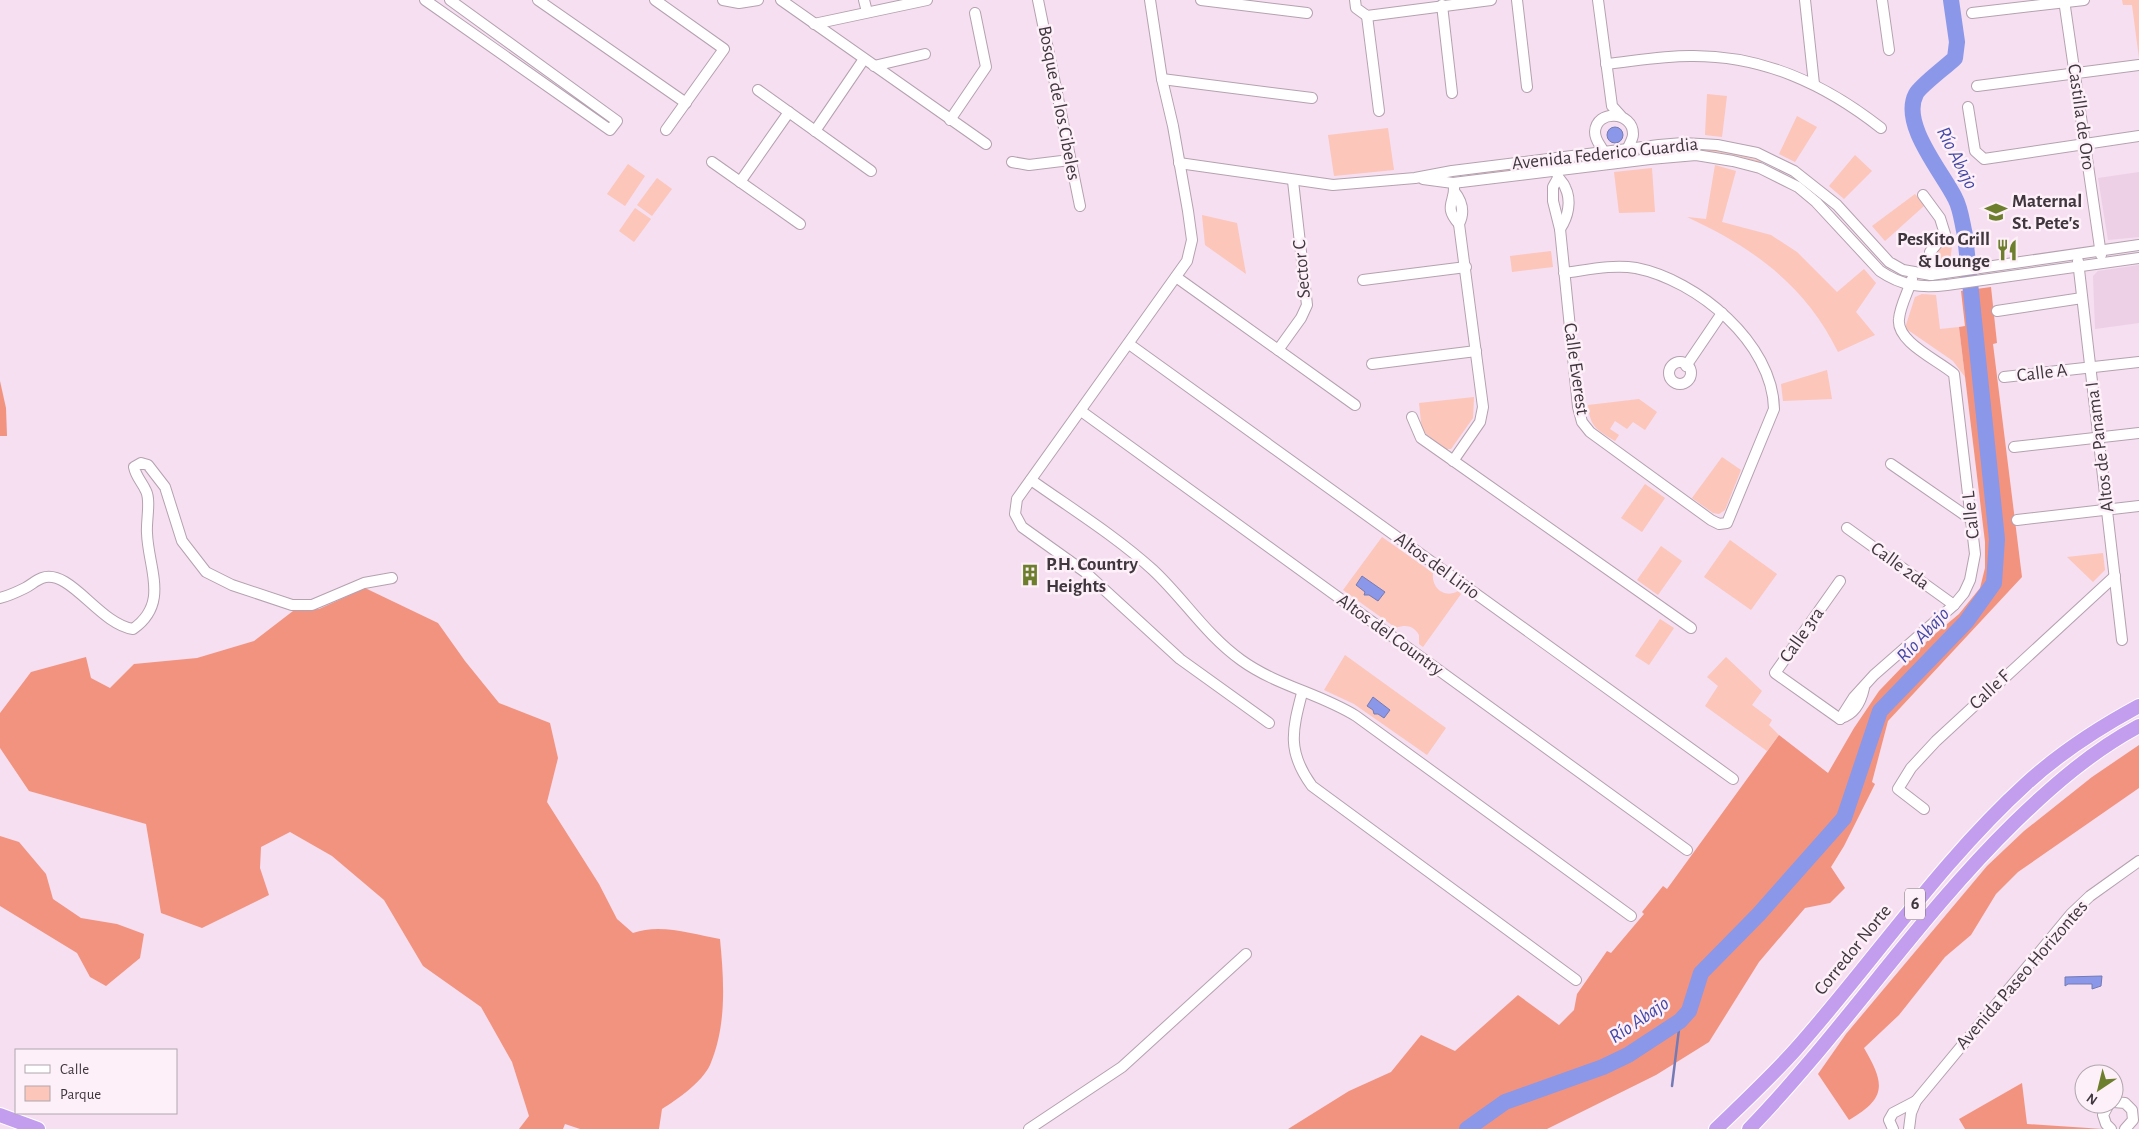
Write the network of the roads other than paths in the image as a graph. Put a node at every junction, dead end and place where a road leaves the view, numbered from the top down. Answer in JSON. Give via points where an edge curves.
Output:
{"nodes":[{"id":1,"x":425,"y":0,"type":"edge"},
{"id":2,"x":450,"y":0,"type":"edge"},
{"id":3,"x":538,"y":0,"type":"edge"},
{"id":4,"x":655,"y":0,"type":"edge"},
{"id":5,"x":723,"y":0,"type":"edge"},
{"id":6,"x":758,"y":0,"type":"edge"},
{"id":7,"x":781,"y":0,"type":"edge"},
{"id":8,"x":864,"y":0,"type":"edge"},
{"id":9,"x":926,"y":0,"type":"edge"},
{"id":10,"x":1038,"y":0,"type":"edge"},
{"id":11,"x":1150,"y":0,"type":"edge"},
{"id":12,"x":1201,"y":0,"type":"edge"},
{"id":13,"x":1355,"y":0,"type":"edge"},
{"id":14,"x":1491,"y":0,"type":"edge"},
{"id":15,"x":1517,"y":0,"type":"edge"},
{"id":16,"x":1598,"y":0,"type":"edge"},
{"id":17,"x":1805,"y":0,"type":"edge"},
{"id":18,"x":1882,"y":0,"type":"edge"},
{"id":19,"x":2084,"y":0,"type":"edge"},
{"id":20,"x":2064,"y":1,"type":"edge"},
{"id":21,"x":1448,"y":3,"type":"edge"},
{"id":22,"x":867,"y":12,"type":"junction"},
{"id":23,"x":975,"y":13,"type":"dead end"},
{"id":24,"x":1307,"y":13,"type":"dead end"},
{"id":25,"x":1972,"y":13,"type":"dead end"},
{"id":26,"x":1368,"y":16,"type":"junction"},
{"id":27,"x":831,"y":20,"type":"junction"},
{"id":28,"x":814,"y":24,"type":"junction"},
{"id":29,"x":485,"y":25,"type":"junction"},
{"id":30,"x":478,"y":36,"type":"junction"},
{"id":31,"x":839,"y":41,"type":"junction"},
{"id":32,"x":1888,"y":50,"type":"dead end"},
{"id":33,"x":925,"y":54,"type":"dead end"},
{"id":34,"x":864,"y":59,"type":"junction"},
{"id":35,"x":1606,"y":64,"type":"junction"},
{"id":36,"x":2139,"y":65,"type":"edge"},
{"id":37,"x":874,"y":66,"type":"junction"},
{"id":38,"x":548,"y":69,"type":"junction"},
{"id":39,"x":2074,"y":73,"type":"junction"},
{"id":40,"x":542,"y":80,"type":"junction"},
{"id":41,"x":1162,"y":80,"type":"junction"},
{"id":42,"x":1814,"y":84,"type":"junction"},
{"id":43,"x":1977,"y":86,"type":"dead end"},
{"id":44,"x":1528,"y":87,"type":"dead end"},
{"id":45,"x":758,"y":90,"type":"dead end"},
{"id":46,"x":1452,"y":93,"type":"dead end"},
{"id":47,"x":1312,"y":98,"type":"dead end"},
{"id":48,"x":686,"y":103,"type":"junction"},
{"id":49,"x":1612,"y":106,"type":"junction"},
{"id":50,"x":1968,"y":108,"type":"dead end"},
{"id":51,"x":789,"y":112,"type":"junction"},
{"id":52,"x":1379,"y":112,"type":"dead end"},
{"id":53,"x":1621,"y":116,"type":"junction"},
{"id":54,"x":1604,"y":118,"type":"junction"},
{"id":55,"x":950,"y":120,"type":"junction"},
{"id":56,"x":1881,"y":128,"type":"dead end"},
{"id":57,"x":666,"y":130,"type":"dead end"},
{"id":58,"x":815,"y":131,"type":"junction"},
{"id":59,"x":2139,"y":136,"type":"edge"},
{"id":60,"x":2085,"y":143,"type":"junction"},
{"id":61,"x":986,"y":144,"type":"dead end"},
{"id":62,"x":1627,"y":150,"type":"junction"},
{"id":63,"x":1605,"y":152,"type":"junction"},
{"id":64,"x":1555,"y":158,"type":"junction"},
{"id":65,"x":1070,"y":160,"type":"junction"},
{"id":66,"x":712,"y":162,"type":"dead end"},
{"id":67,"x":1012,"y":162,"type":"dead end"},
{"id":68,"x":1629,"y":162,"type":"junction"},
{"id":69,"x":1179,"y":163,"type":"junction"},
{"id":70,"x":1781,"y":164,"type":"junction"},
{"id":71,"x":1606,"y":165,"type":"junction"},
{"id":72,"x":871,"y":171,"type":"dead end"},
{"id":73,"x":1452,"y":171,"type":"junction"},
{"id":74,"x":1776,"y":174,"type":"junction"},
{"id":75,"x":1557,"y":175,"type":"junction"},
{"id":76,"x":1415,"y":178,"type":"junction"},
{"id":77,"x":1293,"y":180,"type":"junction"},
{"id":78,"x":740,"y":182,"type":"junction"},
{"id":79,"x":1454,"y":187,"type":"junction"},
{"id":80,"x":1923,"y":195,"type":"dead end"},
{"id":81,"x":1080,"y":206,"type":"dead end"},
{"id":82,"x":800,"y":224,"type":"dead end"},
{"id":83,"x":1560,"y":229,"type":"junction"},
{"id":84,"x":2139,"y":245,"type":"edge"},
{"id":85,"x":2100,"y":250,"type":"junction"},
{"id":86,"x":2077,"y":254,"type":"junction"},
{"id":87,"x":2139,"y":258,"type":"edge"},
{"id":88,"x":2102,"y":263,"type":"junction"},
{"id":89,"x":1466,"y":267,"type":"junction"},
{"id":90,"x":2079,"y":267,"type":"junction"},
{"id":91,"x":1564,"y":273,"type":"junction"},
{"id":92,"x":1914,"y":273,"type":"junction"},
{"id":93,"x":1931,"y":275,"type":"junction"},
{"id":94,"x":1176,"y":277,"type":"junction"},
{"id":95,"x":1363,"y":280,"type":"dead end"},
{"id":96,"x":1910,"y":285,"type":"junction"},
{"id":97,"x":2082,"y":298,"type":"junction"},
{"id":98,"x":1997,"y":311,"type":"dead end"},
{"id":99,"x":1722,"y":313,"type":"junction"},
{"id":100,"x":1129,"y":344,"type":"junction"},
{"id":101,"x":1278,"y":350,"type":"junction"},
{"id":102,"x":1476,"y":351,"type":"junction"},
{"id":103,"x":2139,"y":362,"type":"edge"},
{"id":104,"x":1372,"y":364,"type":"dead end"},
{"id":105,"x":1686,"y":366,"type":"dead end"},
{"id":106,"x":2090,"y":367,"type":"junction"},
{"id":107,"x":2004,"y":377,"type":"dead end"},
{"id":108,"x":1355,"y":405,"type":"dead end"},
{"id":109,"x":1080,"y":411,"type":"junction"},
{"id":110,"x":1412,"y":417,"type":"dead end"},
{"id":111,"x":2139,"y":433,"type":"edge"},
{"id":112,"x":2098,"y":437,"type":"junction"},
{"id":113,"x":2014,"y":447,"type":"dead end"},
{"id":114,"x":1453,"y":461,"type":"junction"},
{"id":115,"x":1890,"y":464,"type":"dead end"},
{"id":116,"x":1031,"y":480,"type":"junction"},
{"id":117,"x":1968,"y":491,"type":"junction"},
{"id":118,"x":1946,"y":502,"type":"junction"},
{"id":119,"x":2139,"y":506,"type":"edge"},
{"id":120,"x":2107,"y":510,"type":"junction"},
{"id":121,"x":1972,"y":520,"type":"junction"},
{"id":122,"x":2017,"y":520,"type":"dead end"},
{"id":123,"x":1847,"y":528,"type":"dead end"},
{"id":124,"x":2115,"y":576,"type":"junction"},
{"id":125,"x":392,"y":578,"type":"dead end"},
{"id":126,"x":1840,"y":581,"type":"dead end"},
{"id":127,"x":0,"y":598,"type":"edge"},
{"id":128,"x":1954,"y":605,"type":"junction"},
{"id":129,"x":1690,"y":628,"type":"dead end"},
{"id":130,"x":2122,"y":640,"type":"dead end"},
{"id":131,"x":1302,"y":693,"type":"junction"},
{"id":132,"x":2139,"y":706,"type":"edge"},
{"id":133,"x":1840,"y":719,"type":"joint"},
{"id":134,"x":1269,"y":723,"type":"dead end"},
{"id":135,"x":2139,"y":726,"type":"edge"},
{"id":136,"x":1734,"y":780,"type":"dead end"},
{"id":137,"x":1924,"y":809,"type":"dead end"},
{"id":138,"x":1687,"y":850,"type":"dead end"},
{"id":139,"x":2139,"y":861,"type":"edge"},
{"id":140,"x":1632,"y":916,"type":"dead end"},
{"id":141,"x":1246,"y":954,"type":"dead end"},
{"id":142,"x":1576,"y":980,"type":"dead end"},
{"id":143,"x":1916,"y":1101,"type":"junction"},
{"id":144,"x":2124,"y":1103,"type":"edge"},
{"id":145,"x":2104,"y":1114,"type":"edge"},
{"id":146,"x":0,"y":1116,"type":"edge"},
{"id":147,"x":38,"y":1129,"type":"edge"},
{"id":148,"x":1030,"y":1129,"type":"edge"},
{"id":149,"x":1716,"y":1129,"type":"edge"},
{"id":150,"x":1749,"y":1129,"type":"edge"},
{"id":151,"x":1893,"y":1129,"type":"edge"},
{"id":152,"x":1909,"y":1129,"type":"edge"},
{"id":153,"x":2111,"y":1129,"type":"edge"},
{"id":154,"x":2125,"y":1129,"type":"edge"}],
"edges":[{"from":1,"to":30,"type":"street"},
{"from":2,"to":29,"type":"street"},
{"from":3,"to":48,"type":"street"},
{"from":4,"to":48,"type":"street","via":[[724,49]]},
{"from":5,"to":6,"type":"street","via":[[739,3]]},
{"from":7,"to":28,"type":"street"},
{"from":8,"to":22,"type":"street"},
{"from":9,"to":22,"type":"street"},
{"from":10,"to":65,"type":"street","name":"Bosque de los Cibeles"},
{"from":11,"to":41,"type":"street"},
{"from":12,"to":24,"type":"street"},
{"from":13,"to":26,"type":"street","via":[[1356,8]]},
{"from":14,"to":21,"type":"street"},
{"from":15,"to":44,"type":"street"},
{"from":16,"to":35,"type":"street"},
{"from":17,"to":42,"type":"street"},
{"from":18,"to":32,"type":"street"},
{"from":19,"to":20,"type":"street"},
{"from":20,"to":25,"type":"street"},
{"from":20,"to":39,"type":"street","name":"Castilla de Oro"},
{"from":21,"to":26,"type":"street"},
{"from":21,"to":46,"type":"street"},
{"from":22,"to":27,"type":"street"},
{"from":23,"to":55,"type":"street","via":[[986,68]]},
{"from":26,"to":52,"type":"street"},
{"from":27,"to":28,"type":"street"},
{"from":27,"to":31,"type":"street"},
{"from":28,"to":31,"type":"street"},
{"from":29,"to":30,"type":"street"},
{"from":29,"to":38,"type":"street"},
{"from":30,"to":40,"type":"street"},
{"from":31,"to":34,"type":"street"},
{"from":33,"to":37,"type":"street"},
{"from":34,"to":37,"type":"street"},
{"from":34,"to":58,"type":"street"},
{"from":35,"to":42,"type":"street","via":[[1690,56],[1726,58],[1774,67]]},
{"from":35,"to":49,"type":"street"},
{"from":36,"to":39,"type":"street"},
{"from":37,"to":55,"type":"street"},
{"from":38,"to":40,"type":"street"},
{"from":38,"to":40,"type":"street","via":[[617,120],[610,130]]},
{"from":39,"to":43,"type":"street"},
{"from":39,"to":60,"type":"street","name":"Castilla de Oro"},
{"from":41,"to":47,"type":"street"},
{"from":41,"to":69,"type":"street"},
{"from":42,"to":56,"type":"street","via":[[1850,104]]},
{"from":45,"to":51,"type":"street"},
{"from":48,"to":57,"type":"street"},
{"from":49,"to":53,"type":"street"},
{"from":49,"to":54,"type":"street"},
{"from":50,"to":60,"type":"street","via":[[1975,151],[1984,159]]},
{"from":51,"to":58,"type":"street"},
{"from":51,"to":78,"type":"street"},
{"from":53,"to":54,"type":"street"},
{"from":53,"to":62,"type":"street","via":[[1632,127],[1632,141]]},
{"from":54,"to":63,"type":"street","via":[[1597,124],[1595,132],[1598,144]]},
{"from":55,"to":61,"type":"street"},
{"from":58,"to":72,"type":"street"},
{"from":59,"to":60,"type":"street"},
{"from":60,"to":85,"type":"street","name":"Castilla de Oro"},
{"from":62,"to":63,"type":"street","name":"Avenida Federico Guardia"},
{"from":62,"to":68,"type":"street"},
{"from":62,"to":70,"type":"street","name":"Avenida Federico Guardia","via":[[1698,143],[1756,153]]},
{"from":63,"to":64,"type":"street","name":"Avenida Federico Guardia"},
{"from":63,"to":71,"type":"street"},
{"from":64,"to":73,"type":"street","name":"Avenida Federico Guardia"},
{"from":64,"to":75,"type":"street","name":"Calle Everest"},
{"from":65,"to":67,"type":"street","via":[[1029,165]]},
{"from":65,"to":81,"type":"street","name":"Bosque de los Cibeles"},
{"from":66,"to":78,"type":"street"},
{"from":68,"to":71,"type":"street","name":"Avenida Federico Guardia"},
{"from":68,"to":74,"type":"street","name":"Avenida Federico Guardia","via":[[1696,155],[1733,161]]},
{"from":69,"to":77,"type":"street","name":"Avenida Federico Guardia"},
{"from":69,"to":94,"type":"street","via":[[1192,240],[1187,261]]},
{"from":70,"to":74,"type":"street"},
{"from":70,"to":92,"type":"street","name":"Avenida Federico Guardia","via":[[1805,178],[1837,205],[1889,262]]},
{"from":71,"to":75,"type":"street","name":"Avenida Federico Guardia"},
{"from":73,"to":76,"type":"street","name":"Avenida Federico Guardia"},
{"from":73,"to":79,"type":"street"},
{"from":74,"to":96,"type":"street","name":"Avenida Federico Guardia","via":[[1816,202],[1880,271]]},
{"from":75,"to":79,"type":"street","name":"Avenida Federico Guardia"},
{"from":75,"to":83,"type":"street","name":"Calle Everest","via":[[1552,201]]},
{"from":75,"to":83,"type":"street","name":"Calle Everest","via":[[1565,186],[1569,202],[1567,218]]},
{"from":76,"to":77,"type":"street","name":"Avenida Federico Guardia","via":[[1333,185]]},
{"from":76,"to":79,"type":"street","name":"Avenida Federico Guardia"},
{"from":77,"to":101,"type":"street","name":"Sector C","via":[[1307,305]]},
{"from":78,"to":82,"type":"street"},
{"from":79,"to":89,"type":"street","via":[[1462,208],[1459,224]]},
{"from":80,"to":93,"type":"street","via":[[1940,218],[1945,234],[1930,252]]},
{"from":83,"to":91,"type":"street","name":"Calle Everest"},
{"from":84,"to":85,"type":"street","name":"Avenida Federico Guardia"},
{"from":85,"to":86,"type":"street","name":"Avenida Federico Guardia"},
{"from":85,"to":88,"type":"street","name":"Castilla de Oro"},
{"from":86,"to":90,"type":"street","name":"Altos de Panama I"},
{"from":86,"to":93,"type":"street","name":"Avenida Federico Guardia"},
{"from":87,"to":88,"type":"street","name":"Avenida Federico Guardia"},
{"from":88,"to":90,"type":"street","name":"Avenida Federico Guardia"},
{"from":89,"to":95,"type":"street"},
{"from":89,"to":102,"type":"street"},
{"from":90,"to":96,"type":"street","name":"Avenida Federico Guardia","via":[[1947,285]]},
{"from":90,"to":97,"type":"street","name":"Altos de Panama I"},
{"from":91,"to":99,"type":"street","via":[[1635,268],[1668,278],[1696,292]]},
{"from":91,"to":99,"type":"street","name":"Calle Everest","via":[[1582,422],[1590,432],[1719,524],[1727,523],[1774,409],[1774,393],[1759,359],[1739,330]]},
{"from":92,"to":93,"type":"street","name":"Avenida Federico Guardia"},
{"from":92,"to":96,"type":"street"},
{"from":94,"to":100,"type":"street"},
{"from":94,"to":101,"type":"street"},
{"from":96,"to":117,"type":"street","name":"Calle L","via":[[1898,328],[1902,336],[1954,374]]},
{"from":97,"to":98,"type":"street"},
{"from":97,"to":106,"type":"street","name":"Altos de Panama I"},
{"from":99,"to":105,"type":"street"},
{"from":100,"to":109,"type":"street"},
{"from":100,"to":136,"type":"street","name":"Altos del Lirio"},
{"from":101,"to":108,"type":"street"},
{"from":102,"to":104,"type":"street"},
{"from":102,"to":114,"type":"street","via":[[1484,407],[1480,422]]},
{"from":103,"to":106,"type":"street","name":"Calle A"},
{"from":106,"to":107,"type":"street","name":"Calle A"},
{"from":106,"to":112,"type":"street","name":"Altos de Panama I"},
{"from":109,"to":116,"type":"street"},
{"from":109,"to":138,"type":"street","name":"Altos del Country"},
{"from":110,"to":114,"type":"street","via":[[1420,438]]},
{"from":111,"to":112,"type":"street"},
{"from":112,"to":113,"type":"street"},
{"from":112,"to":120,"type":"street","name":"Altos de Panama I"},
{"from":114,"to":129,"type":"street"},
{"from":115,"to":118,"type":"street"},
{"from":116,"to":131,"type":"street","via":[[1153,570],[1209,633],[1238,659],[1270,679]]},
{"from":116,"to":134,"type":"street","via":[[1018,499],[1015,514],[1022,527],[1085,572],[1180,659]]},
{"from":117,"to":118,"type":"street","via":[[1960,501]]},
{"from":117,"to":121,"type":"street","name":"Calle L"},
{"from":118,"to":121,"type":"street"},
{"from":119,"to":120,"type":"street"},
{"from":120,"to":122,"type":"street"},
{"from":120,"to":124,"type":"street","name":"Altos de Panama I"},
{"from":121,"to":128,"type":"street","name":"Calle L","via":[[1974,567],[1964,593]]},
{"from":123,"to":128,"type":"street","name":"Calle 2da"},
{"from":124,"to":130,"type":"street","name":"Altos de Panama I"},
{"from":124,"to":137,"type":"street","name":"Calle F","via":[[1936,740],[1911,768],[1898,789]]},
{"from":125,"to":127,"type":"street","via":[[364,583],[312,605],[292,605],[232,585],[206,572],[182,541],[165,487],[148,465],[141,463],[134,467],[147,492],[147,534],[156,594],[145,621],[133,629],[120,627],[56,576],[42,578]]},
{"from":126,"to":133,"type":"street","name":"Calle 3ra","via":[[1775,673]]},
{"from":128,"to":133,"type":"street","name":"Calle L","via":[[1865,684]]},
{"from":131,"to":140,"type":"street","via":[[1356,716]]},
{"from":131,"to":142,"type":"street","via":[[1294,723],[1293,743],[1299,769],[1312,786]]},
{"from":132,"to":149,"type":"highway","name":"Corredor Norte","number":"6","via":[[2077,744],[2027,783],[1978,832],[1922,896],[1796,1050]]},
{"from":135,"to":150,"type":"highway","name":"Corredor Norte","number":"6","via":[[2081,765],[2040,798],[1991,845]]},
{"from":139,"to":143,"type":"street","name":"Avenida Paseo Horizontes","via":[[2090,896],[2071,914]]},
{"from":141,"to":148,"type":"street","via":[[1122,1067]]},
{"from":143,"to":151,"type":"street","name":"Avenida Paseo Horizontes","via":[[1893,1113],[1888,1120]]},
{"from":143,"to":152,"type":"street","name":"Avenida Paseo Horizontes"},
{"from":144,"to":154,"type":"street","via":[[2132,1110],[2133,1120]]},
{"from":145,"to":153,"type":"street"},
{"from":146,"to":147,"type":"highway"}]}
